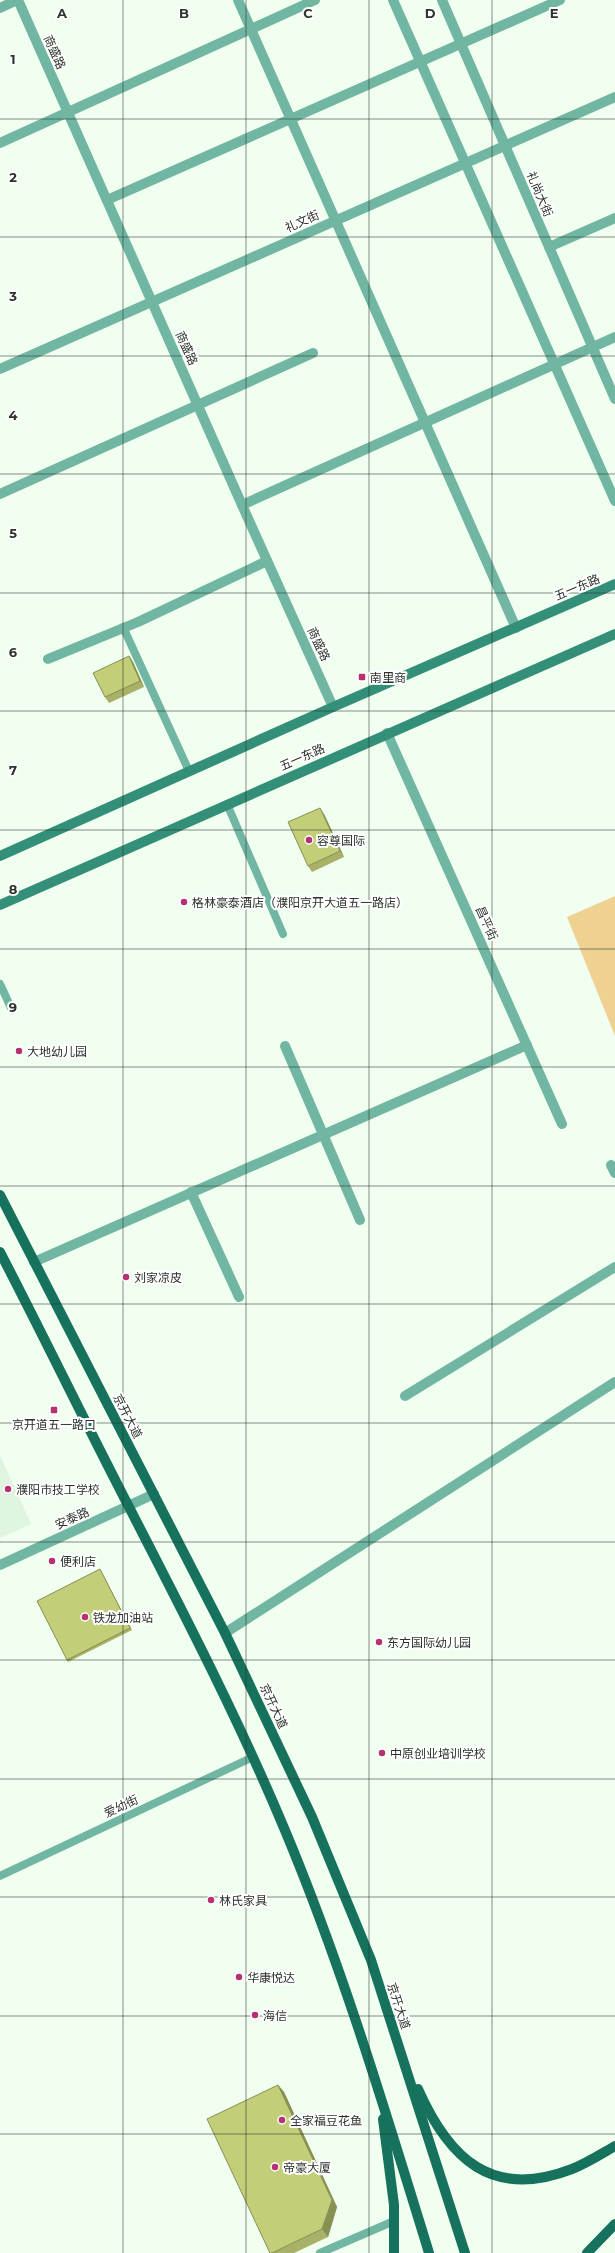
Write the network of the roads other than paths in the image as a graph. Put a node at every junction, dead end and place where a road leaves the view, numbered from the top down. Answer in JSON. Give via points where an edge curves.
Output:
{"nodes":[{"id":1,"x":17,"y":0,"type":"edge"},
{"id":2,"x":238,"y":0,"type":"edge"},
{"id":3,"x":314,"y":0,"type":"edge"},
{"id":4,"x":394,"y":0,"type":"edge"},
{"id":5,"x":442,"y":0,"type":"edge"},
{"id":6,"x":560,"y":0,"type":"edge"},
{"id":7,"x":0,"y":8,"type":"edge"},
{"id":8,"x":251,"y":29,"type":"junction"},
{"id":9,"x":461,"y":45,"type":"junction"},
{"id":10,"x":421,"y":62,"type":"junction"},
{"id":11,"x":615,"y":97,"type":"edge"},
{"id":12,"x":68,"y":113,"type":"junction"},
{"id":13,"x":291,"y":120,"type":"junction"},
{"id":14,"x":0,"y":143,"type":"edge"},
{"id":15,"x":505,"y":146,"type":"junction"},
{"id":16,"x":466,"y":164,"type":"junction"},
{"id":17,"x":106,"y":200,"type":"junction"},
{"id":18,"x":615,"y":218,"type":"edge"},
{"id":19,"x":336,"y":221,"type":"junction"},
{"id":20,"x":549,"y":247,"type":"junction"},
{"id":21,"x":152,"y":301,"type":"junction"},
{"id":22,"x":615,"y":337,"type":"edge"},
{"id":23,"x":592,"y":347,"type":"junction"},
{"id":24,"x":313,"y":353,"type":"dead end"},
{"id":25,"x":555,"y":364,"type":"junction"},
{"id":26,"x":0,"y":370,"type":"edge"},
{"id":27,"x":615,"y":399,"type":"edge"},
{"id":28,"x":197,"y":404,"type":"junction"},
{"id":29,"x":425,"y":422,"type":"junction"},
{"id":30,"x":0,"y":494,"type":"edge"},
{"id":31,"x":615,"y":501,"type":"edge"},
{"id":32,"x":242,"y":505,"type":"junction"},
{"id":33,"x":267,"y":561,"type":"junction"},
{"id":34,"x":615,"y":584,"type":"edge"},
{"id":35,"x":123,"y":627,"type":"junction"},
{"id":36,"x":516,"y":628,"type":"junction"},
{"id":37,"x":615,"y":634,"type":"edge"},
{"id":38,"x":48,"y":659,"type":"dead end"},
{"id":39,"x":334,"y":707,"type":"junction"},
{"id":40,"x":387,"y":733,"type":"junction"},
{"id":41,"x":189,"y":771,"type":"junction"},
{"id":42,"x":227,"y":804,"type":"junction"},
{"id":43,"x":0,"y":856,"type":"edge"},
{"id":44,"x":0,"y":905,"type":"edge"},
{"id":45,"x":283,"y":934,"type":"dead end"},
{"id":46,"x":0,"y":984,"type":"edge"},
{"id":47,"x":12,"y":1010,"type":"dead end"},
{"id":48,"x":527,"y":1045,"type":"junction"},
{"id":49,"x":285,"y":1046,"type":"dead end"},
{"id":50,"x":562,"y":1124,"type":"dead end"},
{"id":51,"x":323,"y":1134,"type":"junction"},
{"id":52,"x":191,"y":1192,"type":"junction"},
{"id":53,"x":0,"y":1195,"type":"edge"},
{"id":54,"x":360,"y":1220,"type":"dead end"},
{"id":55,"x":0,"y":1252,"type":"edge"},
{"id":56,"x":34,"y":1262,"type":"junction"},
{"id":57,"x":615,"y":1267,"type":"edge"},
{"id":58,"x":239,"y":1297,"type":"dead end"},
{"id":59,"x":615,"y":1382,"type":"edge"},
{"id":60,"x":405,"y":1396,"type":"dead end"},
{"id":61,"x":154,"y":1494,"type":"junction"},
{"id":62,"x":128,"y":1506,"type":"junction"},
{"id":63,"x":0,"y":1565,"type":"edge"},
{"id":64,"x":225,"y":1633,"type":"junction"},
{"id":65,"x":253,"y":1757,"type":"junction"},
{"id":66,"x":0,"y":1876,"type":"edge"},
{"id":67,"x":395,"y":2035,"type":"junction"},
{"id":68,"x":379,"y":2091,"type":"junction"},
{"id":69,"x":615,"y":2146,"type":"edge"},
{"id":70,"x":394,"y":2221,"type":"junction"},
{"id":71,"x":615,"y":2224,"type":"edge"},
{"id":72,"x":320,"y":2253,"type":"edge"},
{"id":73,"x":394,"y":2253,"type":"edge"},
{"id":74,"x":429,"y":2253,"type":"edge"},
{"id":75,"x":465,"y":2253,"type":"edge"},
{"id":76,"x":587,"y":2253,"type":"edge"}],
"edges":[{"from":1,"to":7,"type":"street"},
{"from":1,"to":12,"type":"street","name":"商盛路"},
{"from":2,"to":8,"type":"street"},
{"from":3,"to":8,"type":"street"},
{"from":4,"to":10,"type":"street"},
{"from":5,"to":9,"type":"street","name":"礼尚大街"},
{"from":6,"to":9,"type":"street"},
{"from":8,"to":12,"type":"street"},
{"from":8,"to":13,"type":"street"},
{"from":9,"to":10,"type":"street"},
{"from":9,"to":15,"type":"street","name":"礼尚大街"},
{"from":10,"to":13,"type":"street"},
{"from":10,"to":16,"type":"street"},
{"from":11,"to":15,"type":"street","name":"礼文街"},
{"from":12,"to":14,"type":"street"},
{"from":12,"to":17,"type":"street","name":"商盛路"},
{"from":13,"to":17,"type":"street"},
{"from":13,"to":19,"type":"street"},
{"from":15,"to":16,"type":"street","name":"礼文街"},
{"from":15,"to":20,"type":"street","name":"礼尚大街"},
{"from":16,"to":19,"type":"street","name":"礼文街"},
{"from":16,"to":25,"type":"street"},
{"from":17,"to":21,"type":"street","name":"商盛路"},
{"from":18,"to":20,"type":"street"},
{"from":19,"to":21,"type":"street","name":"礼文街"},
{"from":19,"to":29,"type":"street"},
{"from":20,"to":23,"type":"street","name":"礼尚大街"},
{"from":21,"to":26,"type":"street","name":"礼文街"},
{"from":21,"to":28,"type":"street","name":"商盛路"},
{"from":22,"to":23,"type":"street"},
{"from":23,"to":25,"type":"street"},
{"from":23,"to":27,"type":"street","name":"礼尚大街"},
{"from":24,"to":28,"type":"street"},
{"from":25,"to":29,"type":"street"},
{"from":25,"to":31,"type":"street"},
{"from":28,"to":30,"type":"street"},
{"from":28,"to":32,"type":"street","name":"商盛路"},
{"from":29,"to":32,"type":"street"},
{"from":29,"to":36,"type":"street"},
{"from":32,"to":33,"type":"street","name":"商盛路"},
{"from":33,"to":35,"type":"street"},
{"from":33,"to":39,"type":"street","name":"商盛路"},
{"from":34,"to":36,"type":"street","name":"五一东路"},
{"from":35,"to":38,"type":"street"},
{"from":35,"to":41,"type":"lane"},
{"from":36,"to":39,"type":"street","name":"五一东路"},
{"from":37,"to":40,"type":"street","name":"五一东路"},
{"from":39,"to":41,"type":"street","name":"五一东路"},
{"from":40,"to":42,"type":"street","name":"五一东路"},
{"from":40,"to":48,"type":"street","name":"昌平街"},
{"from":41,"to":43,"type":"street","name":"五一东路"},
{"from":42,"to":44,"type":"street","name":"五一东路"},
{"from":42,"to":45,"type":"lane"},
{"from":46,"to":47,"type":"lane"},
{"from":48,"to":50,"type":"street","name":"昌平街"},
{"from":48,"to":51,"type":"street"},
{"from":49,"to":51,"type":"street"},
{"from":51,"to":52,"type":"street"},
{"from":51,"to":54,"type":"street"},
{"from":52,"to":56,"type":"street"},
{"from":52,"to":58,"type":"street"},
{"from":53,"to":56,"type":"main road","name":"京开大道"},
{"from":55,"to":62,"type":"main road"},
{"from":56,"to":61,"type":"main road","name":"京开大道"},
{"from":57,"to":60,"type":"street"},
{"from":59,"to":64,"type":"street"},
{"from":61,"to":62,"type":"street","name":"安泰路"},
{"from":61,"to":64,"type":"main road","name":"京开大道"},
{"from":62,"to":63,"type":"street","name":"安泰路"},
{"from":62,"to":65,"type":"main road","via":[[174,1592]]},
{"from":64,"to":67,"type":"main road","name":"京开大道","via":[[312,1818],[349,1904],[371,1960]]},
{"from":65,"to":66,"type":"lane","name":"爱幼街"},
{"from":65,"to":68,"type":"main road","via":[[319,1914]]},
{"from":67,"to":69,"type":"main road","via":[[431,2119],[470,2164],[489,2174],[508,2179],[550,2176],[572,2169]]},
{"from":67,"to":75,"type":"main road","name":"京开大道"},
{"from":68,"to":70,"type":"main road"},
{"from":68,"to":74,"type":"main road"},
{"from":70,"to":72,"type":"lane"},
{"from":70,"to":73,"type":"main road"},
{"from":71,"to":76,"type":"main road"}]}
